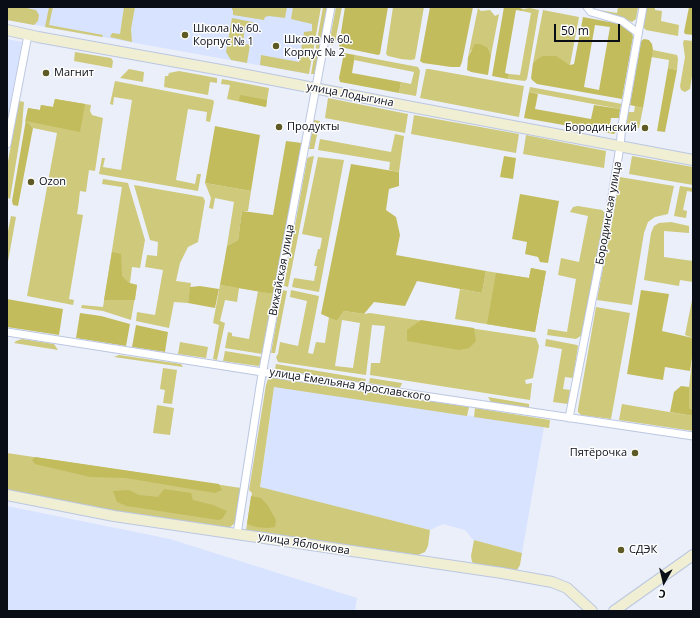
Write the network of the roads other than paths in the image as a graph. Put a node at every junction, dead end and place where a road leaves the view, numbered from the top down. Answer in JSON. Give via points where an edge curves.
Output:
{"nodes":[{"id":1,"x":331,"y":7,"type":"edge"},
{"id":2,"x":587,"y":7,"type":"edge"},
{"id":3,"x":643,"y":7,"type":"edge"},
{"id":4,"x":7,"y":30,"type":"edge"},
{"id":5,"x":638,"y":33,"type":"junction"},
{"id":6,"x":28,"y":35,"type":"junction"},
{"id":7,"x":316,"y":88,"type":"junction"},
{"id":8,"x":7,"y":144,"type":"edge"},
{"id":9,"x":620,"y":146,"type":"junction"},
{"id":10,"x":693,"y":160,"type":"edge"},
{"id":11,"x":7,"y":332,"type":"edge"},
{"id":12,"x":262,"y":372,"type":"junction"},
{"id":13,"x":569,"y":418,"type":"junction"},
{"id":14,"x":693,"y":436,"type":"edge"},
{"id":15,"x":7,"y":495,"type":"edge"},
{"id":16,"x":237,"y":534,"type":"junction"},
{"id":17,"x":693,"y":555,"type":"edge"},
{"id":18,"x":592,"y":611,"type":"edge"},
{"id":19,"x":614,"y":611,"type":"edge"}],
"edges":[{"from":1,"to":7,"type":"street","name":"Вижайская улица"},
{"from":2,"to":5,"type":"street","via":[[591,12],[622,21]]},
{"from":3,"to":5,"type":"street","name":"Бородинская улица"},
{"from":4,"to":6,"type":"main road","name":"улица Лодыгина"},
{"from":5,"to":9,"type":"street","name":"Бородинская улица"},
{"from":6,"to":7,"type":"main road","name":"улица Лодыгина"},
{"from":6,"to":8,"type":"street"},
{"from":7,"to":9,"type":"main road","name":"улица Лодыгина"},
{"from":7,"to":12,"type":"street","name":"Вижайская улица"},
{"from":9,"to":10,"type":"main road","name":"улица Лодыгина"},
{"from":9,"to":13,"type":"street","name":"Бородинская улица"},
{"from":11,"to":12,"type":"street","name":"улица Емельяна Ярославского"},
{"from":12,"to":13,"type":"street","name":"улица Емельяна Ярославского"},
{"from":12,"to":16,"type":"street","name":"Вижайская улица"},
{"from":13,"to":14,"type":"street","name":"улица Емельяна Ярославского"},
{"from":15,"to":16,"type":"main road","name":"улица Яблочкова","via":[[114,516]]},
{"from":16,"to":18,"type":"main road","name":"улица Яблочкова","via":[[502,572],[552,582],[567,588]]},
{"from":17,"to":19,"type":"main road"}]}
